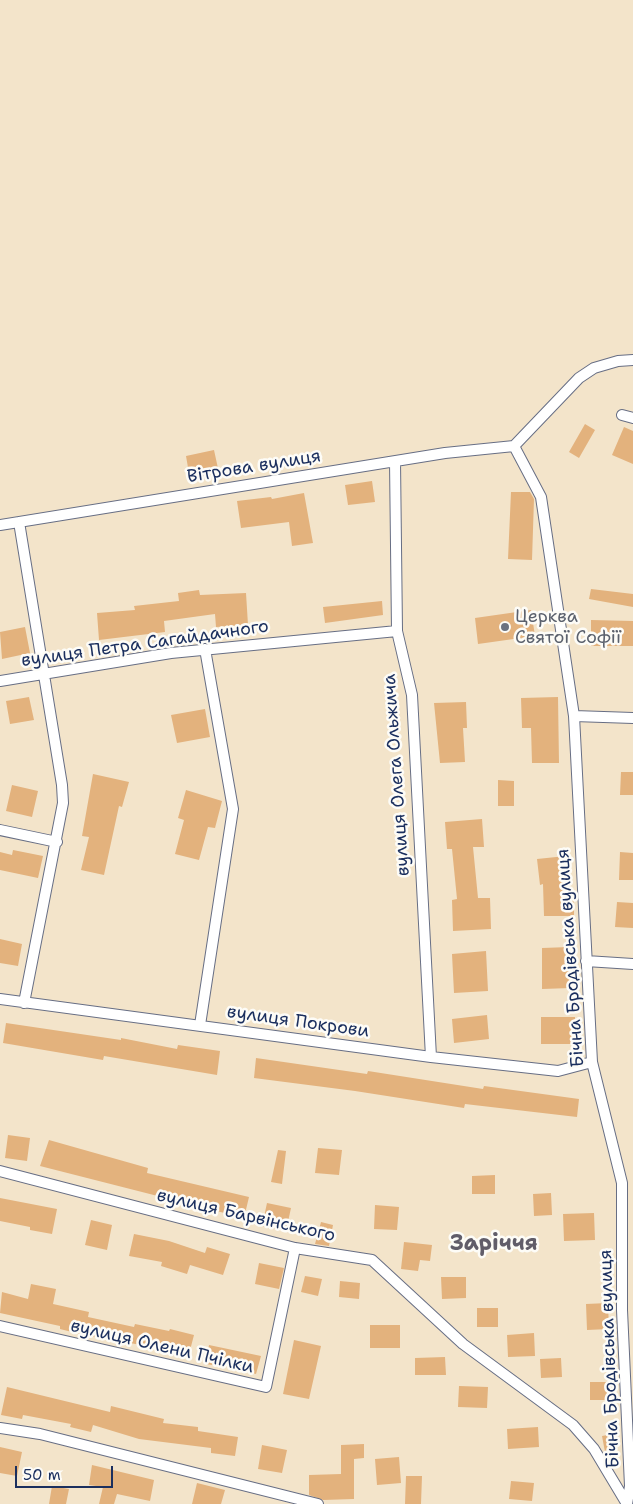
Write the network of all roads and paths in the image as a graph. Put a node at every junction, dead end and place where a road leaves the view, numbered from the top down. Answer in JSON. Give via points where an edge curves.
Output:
{"nodes":[{"id":1,"x":633,"y":360,"type":"edge"},
{"id":2,"x":622,"y":414,"type":"dead end"},
{"id":3,"x":633,"y":418,"type":"edge"},
{"id":4,"x":514,"y":446,"type":"junction"},
{"id":5,"x":395,"y":461,"type":"junction"},
{"id":6,"x":19,"y":522,"type":"junction"},
{"id":7,"x":0,"y":525,"type":"edge"},
{"id":8,"x":397,"y":631,"type":"junction"},
{"id":9,"x":205,"y":649,"type":"junction"},
{"id":10,"x":44,"y":673,"type":"junction"},
{"id":11,"x":0,"y":681,"type":"edge"},
{"id":12,"x":574,"y":716,"type":"junction"},
{"id":13,"x":633,"y":718,"type":"edge"},
{"id":14,"x":0,"y":830,"type":"edge"},
{"id":15,"x":57,"y":842,"type":"junction"},
{"id":16,"x":586,"y":961,"type":"junction"},
{"id":17,"x":633,"y":964,"type":"edge"},
{"id":18,"x":0,"y":999,"type":"edge"},
{"id":19,"x":24,"y":1003,"type":"junction"},
{"id":20,"x":200,"y":1025,"type":"junction"},
{"id":21,"x":431,"y":1057,"type":"junction"},
{"id":22,"x":592,"y":1062,"type":"junction"},
{"id":23,"x":0,"y":1171,"type":"edge"},
{"id":24,"x":295,"y":1248,"type":"junction"},
{"id":25,"x":0,"y":1326,"type":"edge"},
{"id":26,"x":0,"y":1428,"type":"edge"},
{"id":27,"x":318,"y":1504,"type":"edge"},
{"id":28,"x":627,"y":1504,"type":"edge"}],
"edges":[{"from":1,"to":4,"type":"street","via":[[594,368],[579,378]]},
{"from":2,"to":3,"type":"street"},
{"from":4,"to":5,"type":"street","name":"Вітрова вулиця"},
{"from":4,"to":12,"type":"street","name":"Бічна Бродівська вулиця","via":[[540,497]]},
{"from":5,"to":6,"type":"street","name":"Вітрова вулиця"},
{"from":5,"to":8,"type":"street","name":"вулиця Олега Ольжича"},
{"from":6,"to":7,"type":"street","name":"Вітрова вулиця"},
{"from":6,"to":10,"type":"street"},
{"from":8,"to":9,"type":"street","name":"вулиця Петра Сагайдачного"},
{"from":8,"to":21,"type":"street","name":"вулиця Олега Ольжича","via":[[412,695]]},
{"from":9,"to":10,"type":"street","name":"вулиця Петра Сагайдачного"},
{"from":9,"to":20,"type":"street","via":[[233,809]]},
{"from":10,"to":11,"type":"street","name":"вулиця Петра Сагайдачного"},
{"from":10,"to":15,"type":"street","via":[[62,785],[63,803]]},
{"from":12,"to":13,"type":"street"},
{"from":12,"to":16,"type":"street","name":"Бічна Бродівська вулиця"},
{"from":14,"to":15,"type":"street"},
{"from":15,"to":19,"type":"street"},
{"from":16,"to":17,"type":"street"},
{"from":16,"to":22,"type":"street","name":"Бічна Бродівська вулиця"},
{"from":18,"to":19,"type":"street","name":"вулиця Покрови"},
{"from":19,"to":20,"type":"street","name":"вулиця Покрови"},
{"from":20,"to":21,"type":"street","name":"вулиця Покрови"},
{"from":21,"to":22,"type":"street","name":"вулиця Покрови","via":[[558,1071]]},
{"from":22,"to":28,"type":"street","name":"Бічна Бродівська вулиця","via":[[622,1182],[622,1310],[630,1486]]},
{"from":23,"to":24,"type":"street","name":"вулиця Барвінського"},
{"from":24,"to":25,"type":"street","name":"вулиця Олени Пчілки","via":[[266,1387]]},
{"from":24,"to":28,"type":"street","name":"вулиця Барвінського","via":[[372,1260],[463,1344],[573,1425],[594,1449]]},
{"from":26,"to":27,"type":"street","via":[[40,1434]]}]}
